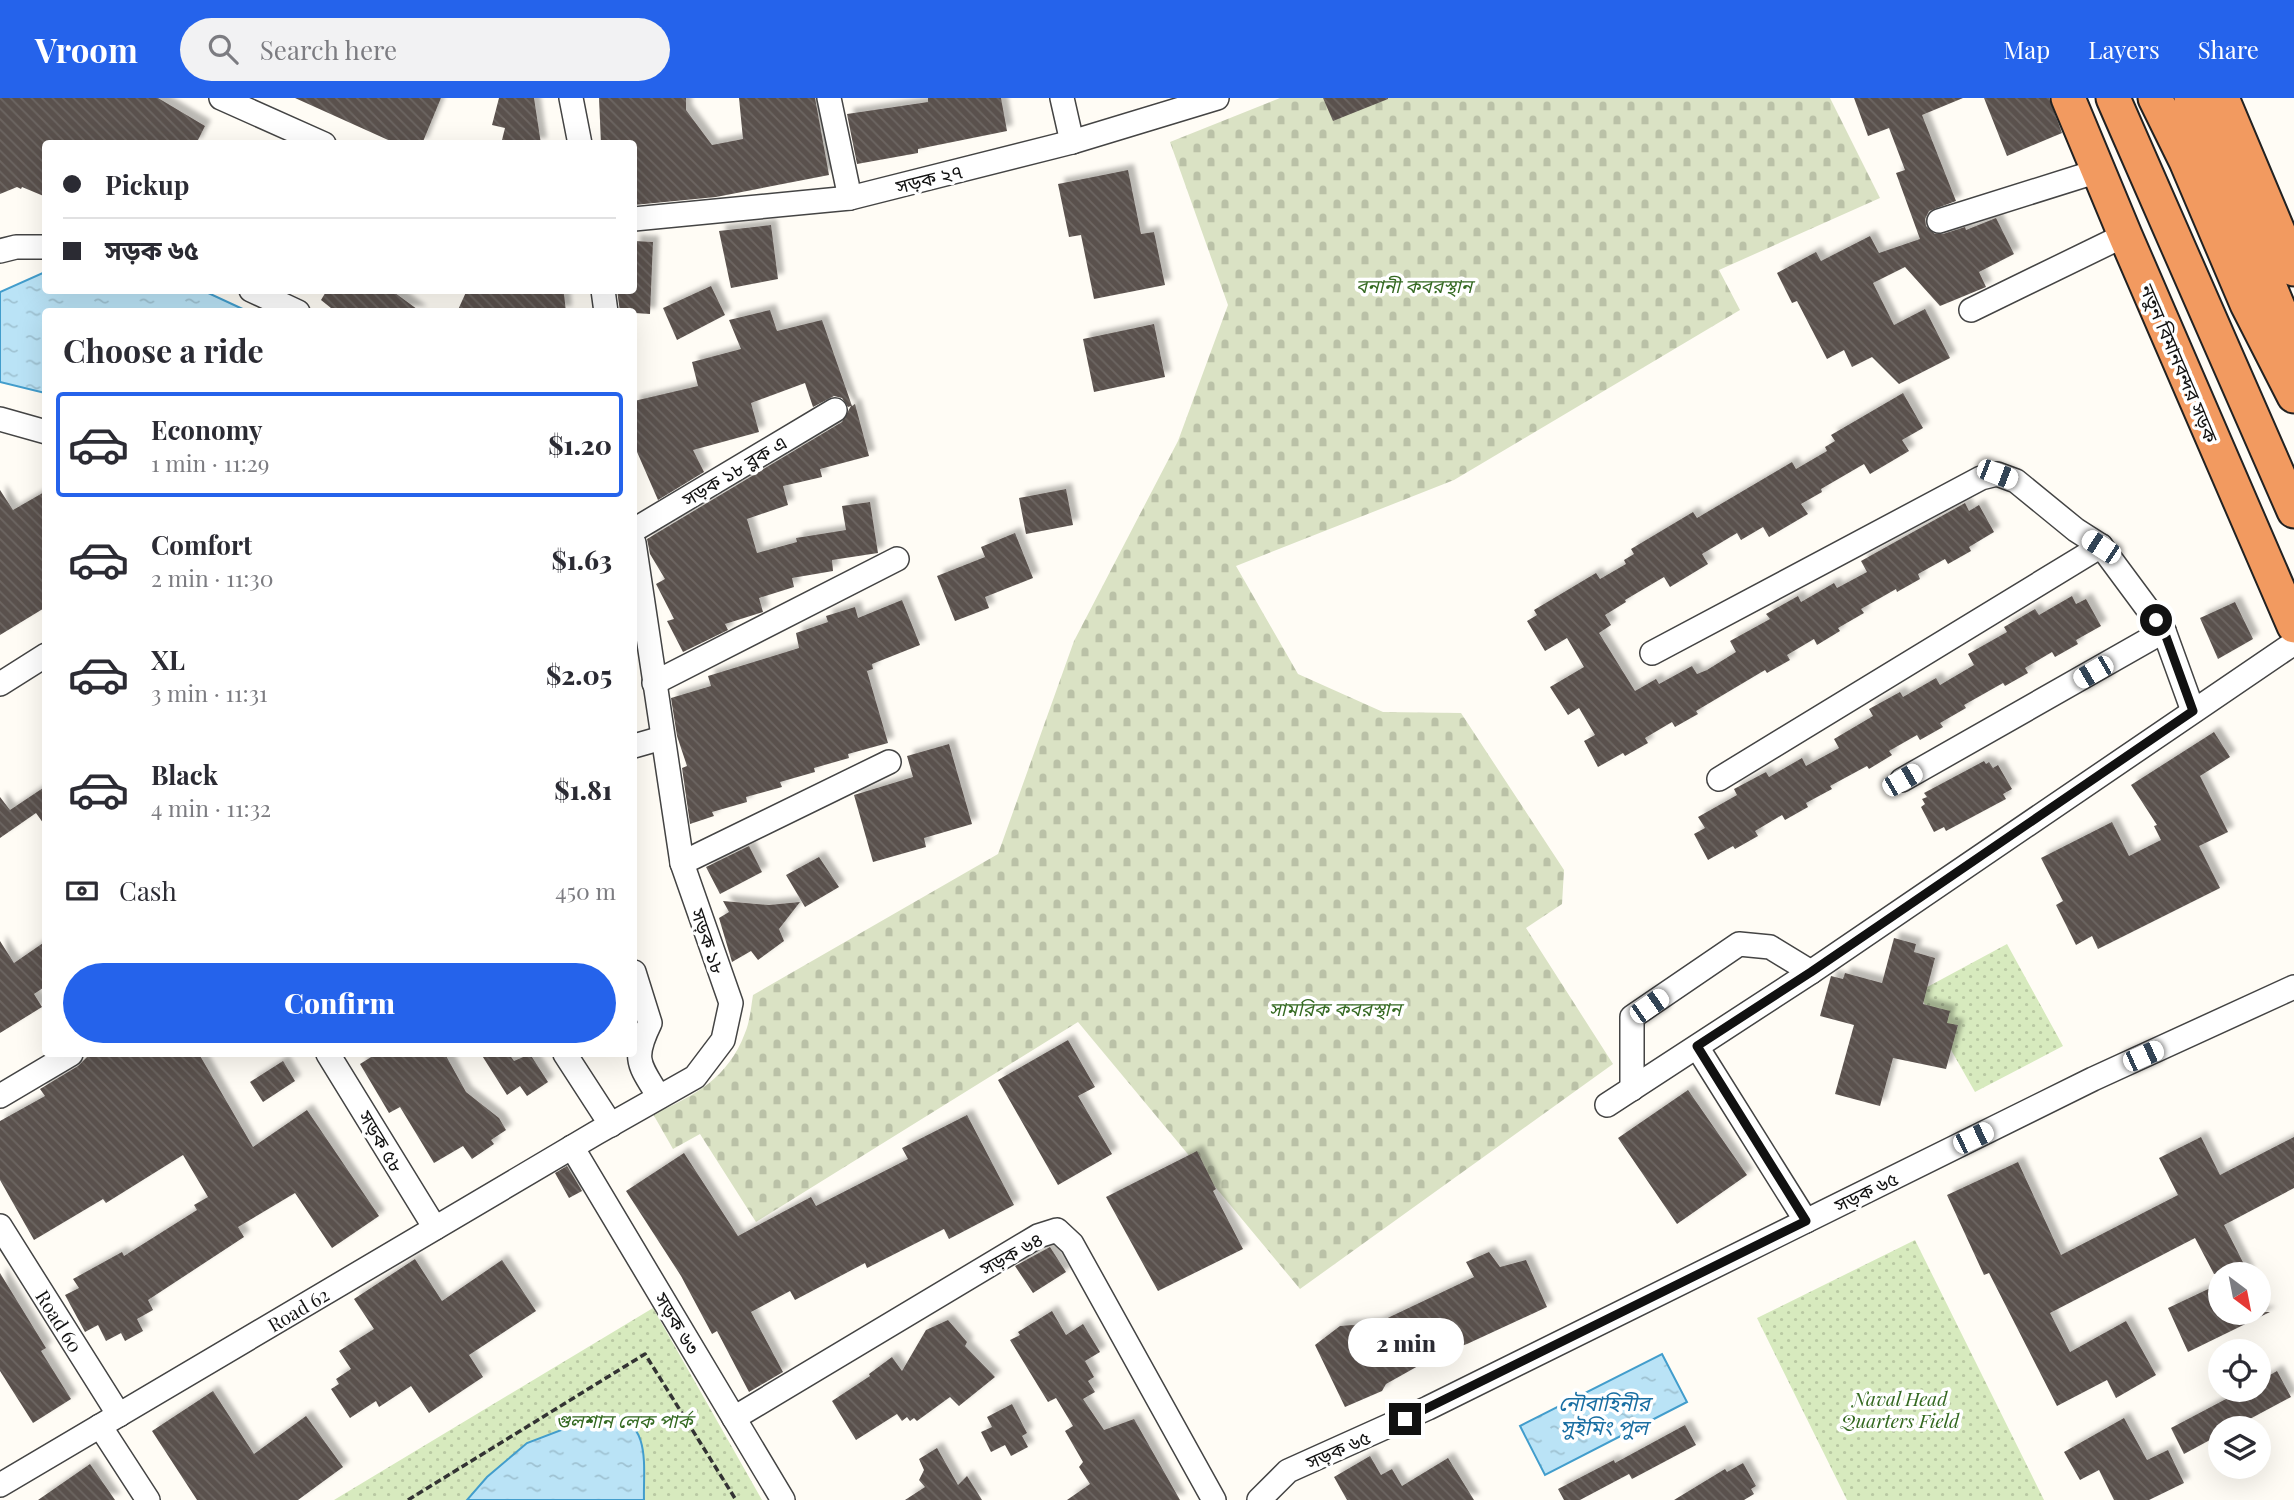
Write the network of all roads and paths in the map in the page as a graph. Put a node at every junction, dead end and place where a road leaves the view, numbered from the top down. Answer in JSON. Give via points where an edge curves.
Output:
{"nodes":[{"id":1,"x":221,"y":98,"type":"edge"},
{"id":2,"x":571,"y":98,"type":"edge"},
{"id":3,"x":829,"y":98,"type":"edge"},
{"id":4,"x":1062,"y":98,"type":"edge"},
{"id":5,"x":1217,"y":98,"type":"edge"},
{"id":6,"x":2068,"y":98,"type":"edge"},
{"id":7,"x":2113,"y":98,"type":"edge"},
{"id":8,"x":2155,"y":98,"type":"edge"},
{"id":9,"x":2191,"y":98,"type":"edge"},
{"id":10,"x":2222,"y":98,"type":"edge"},
{"id":11,"x":2237,"y":98,"type":"edge"},
{"id":12,"x":315,"y":140,"type":"edge"},
{"id":13,"x":579,"y":140,"type":"edge"},
{"id":14,"x":1072,"y":142,"type":"junction"},
{"id":15,"x":2098,"y":171,"type":"junction"},
{"id":16,"x":850,"y":198,"type":"junction"},
{"id":17,"x":637,"y":219,"type":"edge"},
{"id":18,"x":1939,"y":221,"type":"dead end"},
{"id":19,"x":2294,"y":229,"type":"edge"},
{"id":20,"x":2125,"y":236,"type":"junction"},
{"id":21,"x":42,"y":247,"type":"edge"},
{"id":22,"x":0,"y":251,"type":"edge"},
{"id":23,"x":2294,"y":269,"type":"edge"},
{"id":24,"x":260,"y":294,"type":"edge"},
{"id":25,"x":289,"y":308,"type":"edge"},
{"id":26,"x":1970,"y":310,"type":"dead end"},
{"id":27,"x":2294,"y":345,"type":"edge"},
{"id":28,"x":2294,"y":396,"type":"edge"},
{"id":29,"x":835,"y":410,"type":"dead end"},
{"id":30,"x":0,"y":419,"type":"edge"},
{"id":31,"x":42,"y":431,"type":"edge"},
{"id":32,"x":2294,"y":511,"type":"edge"},
{"id":33,"x":637,"y":528,"type":"edge"},
{"id":34,"x":2101,"y":547,"type":"junction"},
{"id":35,"x":897,"y":559,"type":"dead end"},
{"id":36,"x":637,"y":564,"type":"edge"},
{"id":37,"x":2294,"y":626,"type":"edge"},
{"id":38,"x":2164,"y":631,"type":"junction"},
{"id":39,"x":2294,"y":643,"type":"edge"},
{"id":40,"x":1652,"y":653,"type":"dead end"},
{"id":41,"x":42,"y":658,"type":"edge"},
{"id":42,"x":654,"y":683,"type":"junction"},
{"id":43,"x":0,"y":684,"type":"edge"},
{"id":44,"x":2193,"y":711,"type":"junction"},
{"id":45,"x":663,"y":738,"type":"junction"},
{"id":46,"x":637,"y":745,"type":"edge"},
{"id":47,"x":889,"y":762,"type":"dead end"},
{"id":48,"x":1719,"y":779,"type":"dead end"},
{"id":49,"x":1902,"y":780,"type":"dead end"},
{"id":50,"x":682,"y":863,"type":"junction"},
{"id":51,"x":1811,"y":972,"type":"junction"},
{"id":52,"x":637,"y":982,"type":"edge"},
{"id":53,"x":2294,"y":987,"type":"edge"},
{"id":54,"x":1697,"y":1046,"type":"junction"},
{"id":55,"x":66,"y":1057,"type":"edge"},
{"id":56,"x":330,"y":1057,"type":"edge"},
{"id":57,"x":567,"y":1057,"type":"edge"},
{"id":58,"x":1632,"y":1089,"type":"junction"},
{"id":59,"x":0,"y":1096,"type":"edge"},
{"id":60,"x":659,"y":1097,"type":"junction"},
{"id":61,"x":1607,"y":1105,"type":"dead end"},
{"id":62,"x":603,"y":1129,"type":"junction"},
{"id":63,"x":572,"y":1147,"type":"junction"},
{"id":64,"x":1806,"y":1221,"type":"junction"},
{"id":65,"x":0,"y":1226,"type":"edge"},
{"id":66,"x":435,"y":1228,"type":"junction"},
{"id":67,"x":734,"y":1418,"type":"junction"},
{"id":68,"x":110,"y":1420,"type":"junction"},
{"id":69,"x":0,"y":1485,"type":"edge"},
{"id":70,"x":148,"y":1500,"type":"edge"},
{"id":71,"x":408,"y":1500,"type":"edge"},
{"id":72,"x":736,"y":1500,"type":"edge"},
{"id":73,"x":783,"y":1500,"type":"edge"},
{"id":74,"x":1214,"y":1500,"type":"edge"},
{"id":75,"x":1259,"y":1500,"type":"edge"}],
"edges":[{"from":1,"to":12,"type":"street"},
{"from":2,"to":13,"type":"street"},
{"from":3,"to":16,"type":"street"},
{"from":4,"to":14,"type":"street"},
{"from":5,"to":14,"type":"street","name":"সড়ক ২৭"},
{"from":6,"to":15,"type":"highway","name":"নতুন বিমানবন্দর সড়ক"},
{"from":7,"to":32,"type":"highway"},
{"from":8,"to":28,"type":"highway","via":[[2247,304]]},
{"from":9,"to":27,"type":"highway"},
{"from":10,"to":23,"type":"highway"},
{"from":11,"to":19,"type":"highway"},
{"from":14,"to":16,"type":"street","name":"সড়ক ২৭"},
{"from":15,"to":18,"type":"street"},
{"from":15,"to":20,"type":"highway","name":"নতুন বিমানবন্দর সড়ক"},
{"from":16,"to":17,"type":"street","name":"সড়ক ২৭"},
{"from":20,"to":26,"type":"street"},
{"from":20,"to":37,"type":"highway","name":"নতুন বিমানবন্দর সড়ক"},
{"from":21,"to":22,"type":"street"},
{"from":24,"to":25,"type":"street"},
{"from":29,"to":33,"type":"street","name":"সড়ক ১৮ ব্লক এ"},
{"from":30,"to":31,"type":"street"},
{"from":34,"to":38,"type":"street"},
{"from":34,"to":40,"type":"street","via":[[2016,481],[1997,474],[1981,478]]},
{"from":34,"to":48,"type":"street"},
{"from":35,"to":42,"type":"street"},
{"from":36,"to":42,"type":"street","name":"সড়ক ১৮"},
{"from":38,"to":44,"type":"street"},
{"from":38,"to":49,"type":"street"},
{"from":39,"to":44,"type":"street"},
{"from":41,"to":43,"type":"street"},
{"from":42,"to":45,"type":"street","name":"সড়ক ১৮"},
{"from":44,"to":51,"type":"street"},
{"from":45,"to":46,"type":"street"},
{"from":45,"to":50,"type":"street","name":"সড়ক ১৮"},
{"from":47,"to":50,"type":"street"},
{"from":50,"to":60,"type":"street","name":"সড়ক ১৮","via":[[731,1003],[723,1040],[695,1077]]},
{"from":51,"to":54,"type":"street"},
{"from":51,"to":58,"type":"street","via":[[1770,947],[1739,944],[1632,1017]]},
{"from":52,"to":60,"type":"street","via":[[650,1023],[638,1051],[640,1066]]},
{"from":53,"to":64,"type":"street","name":"সড়ক ৬৫","via":[[2093,1079]]},
{"from":54,"to":58,"type":"street"},
{"from":54,"to":64,"type":"street"},
{"from":55,"to":59,"type":"street"},
{"from":56,"to":66,"type":"street","name":"সড়ক ৫৮"},
{"from":57,"to":62,"type":"street"},
{"from":58,"to":61,"type":"street"},
{"from":60,"to":62,"type":"street","name":"সড়ক ১৮"},
{"from":62,"to":63,"type":"street","name":"Road 62"},
{"from":63,"to":66,"type":"street","name":"Road 62"},
{"from":63,"to":67,"type":"street","name":"সড়ক ৬৩"},
{"from":64,"to":75,"type":"street","name":"সড়ক ৬৫","via":[[1428,1408],[1288,1471]]},
{"from":65,"to":68,"type":"street","name":"Road 60"},
{"from":66,"to":68,"type":"street","name":"Road 62"},
{"from":67,"to":73,"type":"street","name":"সড়ক ৬৩"},
{"from":67,"to":74,"type":"street","name":"সড়ক ৬৪","via":[[1038,1236],[1057,1230],[1072,1244]]},
{"from":68,"to":69,"type":"street","name":"Road 62"},
{"from":68,"to":70,"type":"street","name":"Road 60"},
{"from":71,"to":72,"type":"path","via":[[645,1354]]}]}
